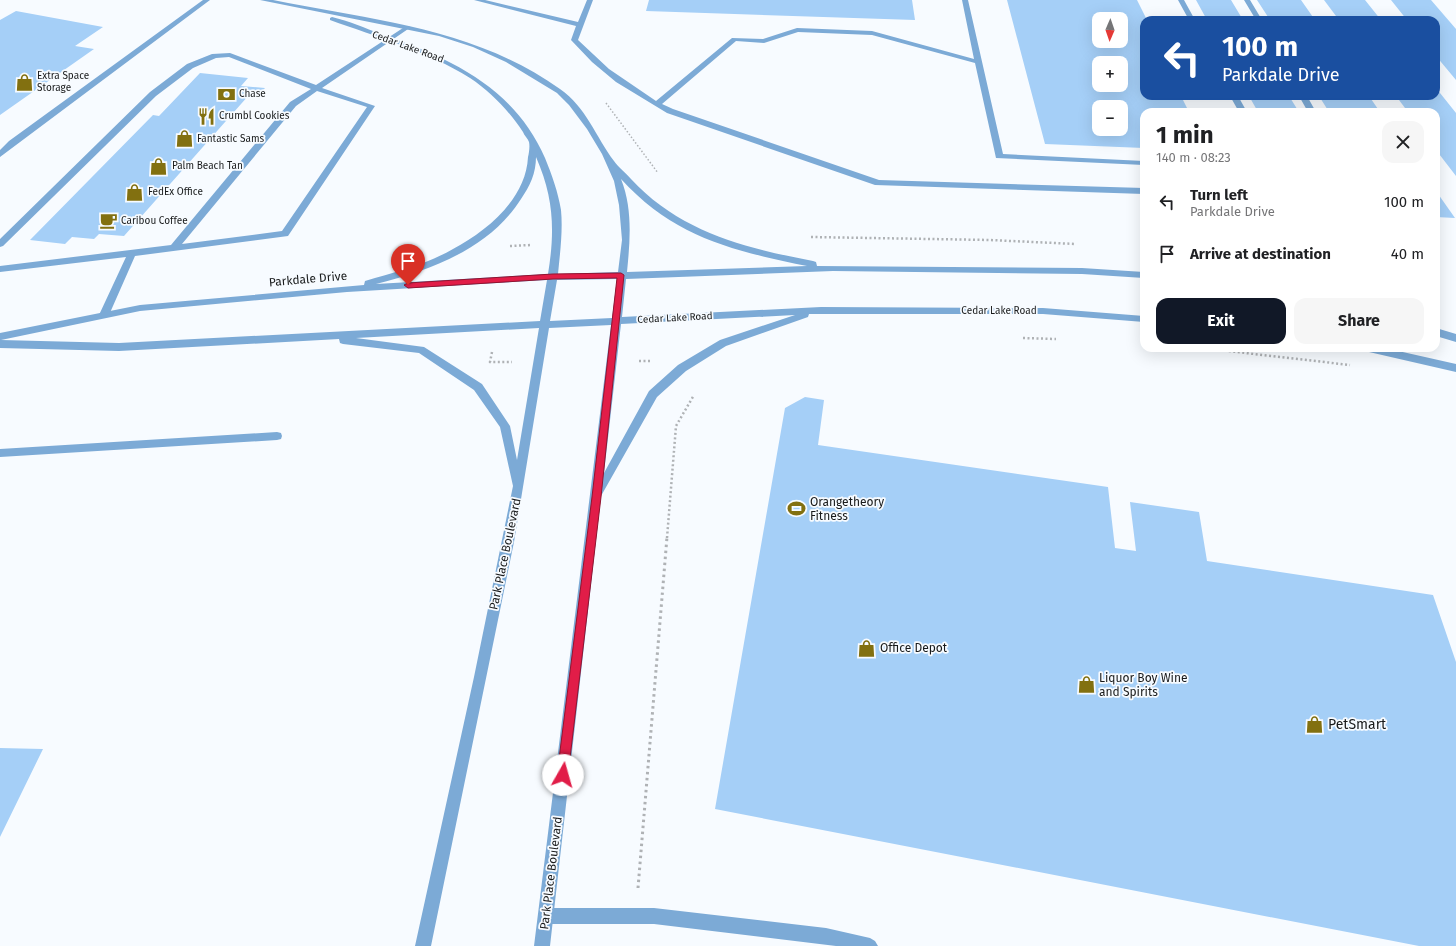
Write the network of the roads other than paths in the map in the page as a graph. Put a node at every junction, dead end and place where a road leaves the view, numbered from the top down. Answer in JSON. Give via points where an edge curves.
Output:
{"nodes":[{"id":1,"x":207,"y":0,"type":"edge"},
{"id":2,"x":263,"y":0,"type":"edge"},
{"id":3,"x":477,"y":0,"type":"edge"},
{"id":4,"x":590,"y":0,"type":"edge"},
{"id":5,"x":965,"y":0,"type":"edge"},
{"id":6,"x":1181,"y":0,"type":"edge"},
{"id":7,"x":1247,"y":0,"type":"edge"},
{"id":8,"x":305,"y":10,"type":"junction"},
{"id":9,"x":1190,"y":16,"type":"edge"},
{"id":10,"x":1257,"y":16,"type":"edge"},
{"id":11,"x":580,"y":24,"type":"junction"},
{"id":12,"x":408,"y":27,"type":"junction"},
{"id":13,"x":389,"y":39,"type":"junction"},
{"id":14,"x":979,"y":62,"type":"junction"},
{"id":15,"x":316,"y":88,"type":"junction"},
{"id":16,"x":656,"y":104,"type":"junction"},
{"id":17,"x":533,"y":143,"type":"junction"},
{"id":18,"x":0,"y":155,"type":"edge"},
{"id":19,"x":610,"y":162,"type":"junction"},
{"id":20,"x":1140,"y":163,"type":"edge"},
{"id":21,"x":1140,"y":191,"type":"edge"},
{"id":22,"x":0,"y":244,"type":"edge"},
{"id":23,"x":174,"y":248,"type":"junction"},
{"id":24,"x":132,"y":253,"type":"junction"},
{"id":25,"x":833,"y":268,"type":"junction"},
{"id":26,"x":0,"y":270,"type":"edge"},
{"id":27,"x":621,"y":275,"type":"junction"},
{"id":28,"x":1140,"y":275,"type":"edge"},
{"id":29,"x":553,"y":277,"type":"junction"},
{"id":30,"x":348,"y":289,"type":"junction"},
{"id":31,"x":821,"y":310,"type":"junction"},
{"id":32,"x":104,"y":315,"type":"junction"},
{"id":33,"x":1140,"y":319,"type":"edge"},
{"id":34,"x":615,"y":321,"type":"junction"},
{"id":35,"x":544,"y":324,"type":"junction"},
{"id":36,"x":1440,"y":333,"type":"edge"},
{"id":37,"x":317,"y":336,"type":"junction"},
{"id":38,"x":0,"y":337,"type":"edge"},
{"id":39,"x":1456,"y":338,"type":"edge"},
{"id":40,"x":0,"y":344,"type":"edge"},
{"id":41,"x":1386,"y":352,"type":"edge"},
{"id":42,"x":1456,"y":368,"type":"edge"},
{"id":43,"x":277,"y":436,"type":"dead end"},
{"id":44,"x":0,"y":453,"type":"edge"},
{"id":45,"x":518,"y":490,"type":"junction"},
{"id":46,"x":596,"y":497,"type":"junction"},
{"id":47,"x":546,"y":916,"type":"junction"},
{"id":48,"x":424,"y":946,"type":"edge"},
{"id":49,"x":542,"y":946,"type":"edge"},
{"id":50,"x":870,"y":946,"type":"edge"}],
"edges":[{"from":1,"to":18,"type":"street","via":[[12,143]]},
{"from":2,"to":8,"type":"street","name":"Cedar Lake Road"},
{"from":3,"to":11,"type":"street"},
{"from":4,"to":11,"type":"street"},
{"from":5,"to":14,"type":"street"},
{"from":6,"to":9,"type":"street"},
{"from":7,"to":10,"type":"street"},
{"from":8,"to":12,"type":"street","name":"Cedar Lake Road"},
{"from":8,"to":13,"type":"street","name":"Cedar Lake Road"},
{"from":11,"to":16,"type":"street","via":[[574,40],[584,52]]},
{"from":12,"to":13,"type":"street"},
{"from":12,"to":19,"type":"street","name":"Cedar Lake Road","via":[[475,44],[527,70],[565,96],[598,140]]},
{"from":13,"to":15,"type":"street"},
{"from":13,"to":17,"type":"street","name":"Cedar Lake Road","via":[[451,63],[483,84],[508,107]]},
{"from":14,"to":16,"type":"street","via":[[872,33],[797,30],[764,41],[734,38]]},
{"from":14,"to":20,"type":"street","via":[[999,156]]},
{"from":15,"to":22,"type":"street","via":[[230,55],[215,56],[190,66],[153,94]]},
{"from":15,"to":23,"type":"street","via":[[293,104]]},
{"from":15,"to":23,"type":"street","via":[[371,106],[285,234]]},
{"from":16,"to":21,"type":"street","via":[[878,183]]},
{"from":17,"to":29,"type":"street","name":"Cedar Lake Road","via":[[550,179],[557,219]]},
{"from":17,"to":30,"type":"street","via":[[531,173],[516,202],[488,232],[423,268]]},
{"from":19,"to":25,"type":"street","via":[[649,202],[685,226],[721,242],[766,255]]},
{"from":19,"to":27,"type":"street","name":"Cedar Lake Road","via":[[623,200],[626,240]]},
{"from":23,"to":24,"type":"street"},
{"from":24,"to":26,"type":"street"},
{"from":24,"to":32,"type":"street"},
{"from":25,"to":27,"type":"street"},
{"from":25,"to":28,"type":"street","via":[[1082,271]]},
{"from":27,"to":29,"type":"street","name":"Parkdale Drive"},
{"from":27,"to":34,"type":"street","name":"Park Place Boulevard"},
{"from":29,"to":30,"type":"street","name":"Parkdale Drive"},
{"from":29,"to":35,"type":"street","name":"Cedar Lake Road"},
{"from":30,"to":32,"type":"street","name":"Parkdale Drive","via":[[140,308]]},
{"from":31,"to":33,"type":"street","name":"Cedar Lake Road","via":[[1043,311]]},
{"from":31,"to":34,"type":"street","name":"Cedar Lake Road"},
{"from":31,"to":46,"type":"street","via":[[723,342],[682,368],[653,394]]},
{"from":32,"to":38,"type":"street","name":"Parkdale Drive"},
{"from":34,"to":35,"type":"street","name":"Cedar Lake Road"},
{"from":34,"to":46,"type":"street","name":"Park Place Boulevard"},
{"from":35,"to":37,"type":"street"},
{"from":35,"to":45,"type":"street","name":"Park Place Boulevard"},
{"from":36,"to":39,"type":"street"},
{"from":37,"to":40,"type":"street","via":[[119,347]]},
{"from":37,"to":45,"type":"street","via":[[421,350],[478,387],[505,426]]},
{"from":41,"to":42,"type":"street"},
{"from":43,"to":44,"type":"street"},
{"from":45,"to":48,"type":"street","name":"Park Place Boulevard"},
{"from":46,"to":47,"type":"street","name":"Park Place Boulevard"},
{"from":47,"to":49,"type":"street","name":"Park Place Boulevard"},
{"from":47,"to":50,"type":"street","via":[[654,916],[826,936]]}]}
